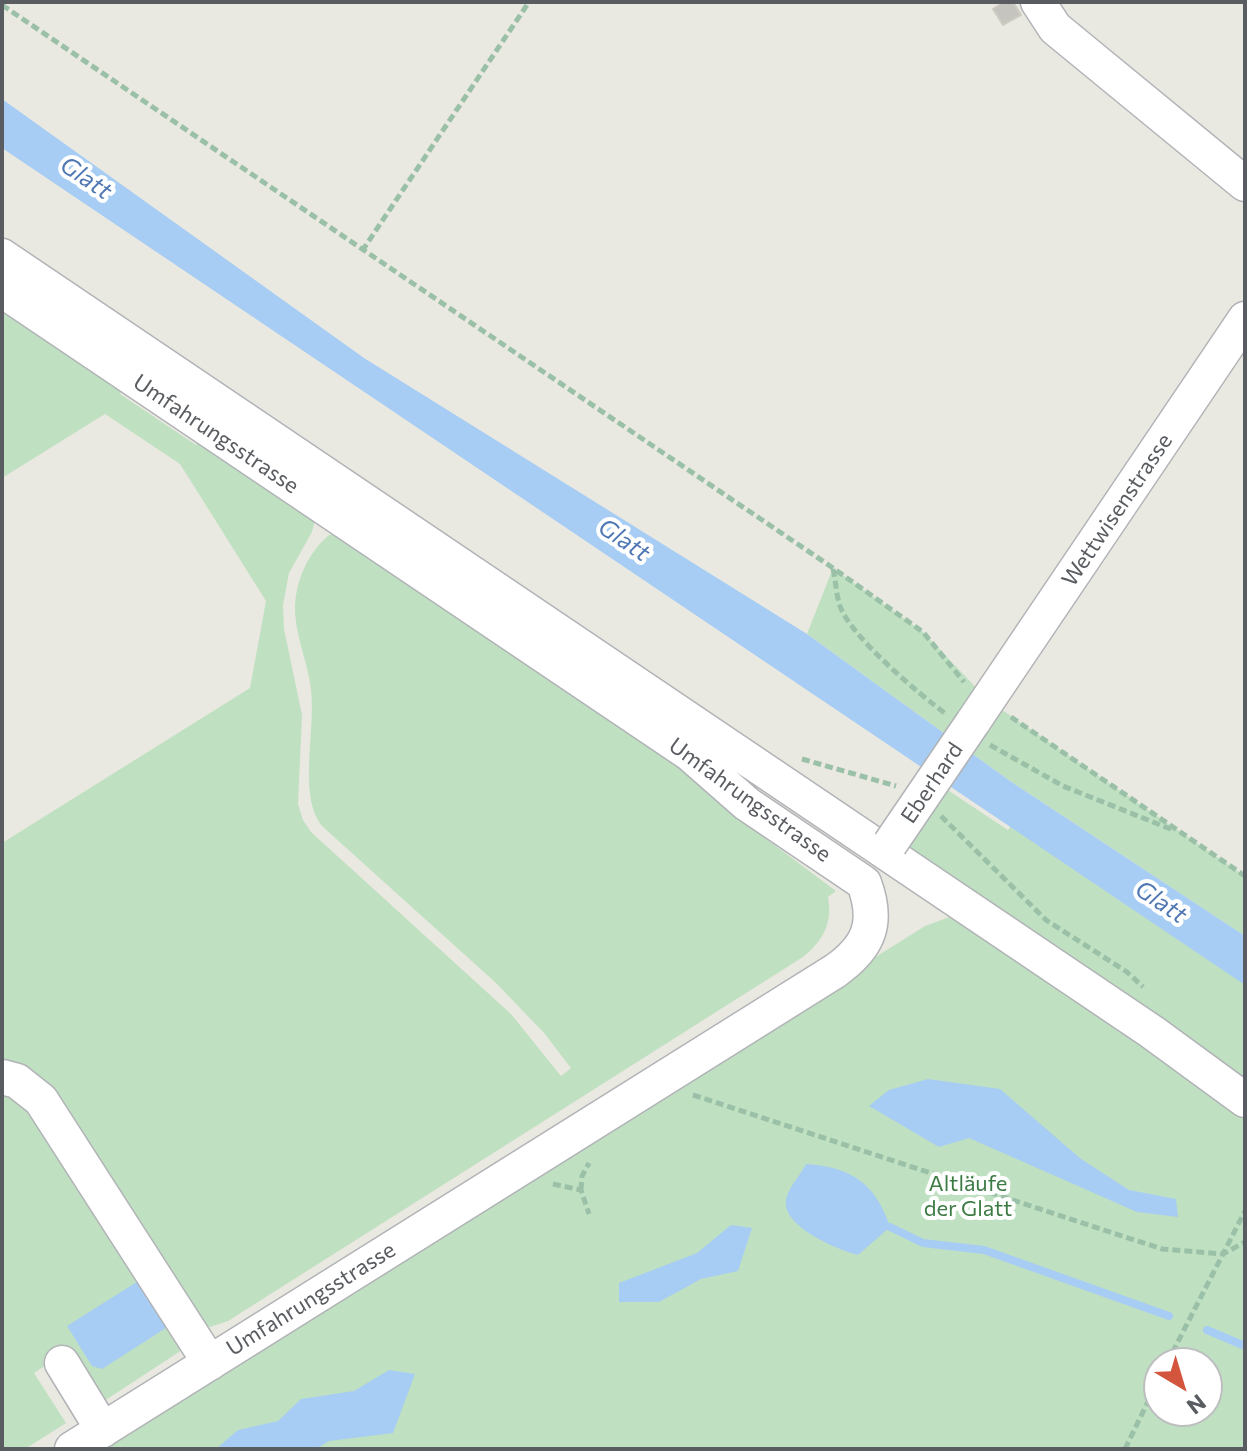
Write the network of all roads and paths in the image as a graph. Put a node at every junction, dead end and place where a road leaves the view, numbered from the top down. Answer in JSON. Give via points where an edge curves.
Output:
{"nodes":[{"id":1,"x":529,"y":2,"type":"edge"},
{"id":2,"x":1038,"y":2,"type":"edge"},
{"id":3,"x":2,"y":5,"type":"edge"},
{"id":4,"x":1245,"y":184,"type":"edge"},
{"id":5,"x":362,"y":251,"type":"junction"},
{"id":6,"x":2,"y":256,"type":"edge"},
{"id":7,"x":2,"y":290,"type":"edge"},
{"id":8,"x":1245,"y":319,"type":"edge"},
{"id":9,"x":981,"y":712,"type":"junction"},
{"id":10,"x":798,"y":758,"type":"dead end"},
{"id":11,"x":904,"y":789,"type":"dead end"},
{"id":12,"x":936,"y":812,"type":"dead end"},
{"id":13,"x":887,"y":849,"type":"junction"},
{"id":14,"x":1245,"y":876,"type":"edge"},
{"id":15,"x":864,"y":883,"type":"junction"},
{"id":16,"x":1148,"y":992,"type":"dead end"},
{"id":17,"x":2,"y":1077,"type":"edge"},
{"id":18,"x":683,"y":1092,"type":"dead end"},
{"id":19,"x":1245,"y":1100,"type":"edge"},
{"id":20,"x":599,"y":1154,"type":"dead end"},
{"id":21,"x":589,"y":1163,"type":"junction"},
{"id":22,"x":578,"y":1170,"type":"dead end"},
{"id":23,"x":566,"y":1176,"type":"dead end"},
{"id":24,"x":554,"y":1183,"type":"dead end"},
{"id":25,"x":581,"y":1190,"type":"dead end"},
{"id":26,"x":1245,"y":1211,"type":"edge"},
{"id":27,"x":1245,"y":1242,"type":"edge"},
{"id":28,"x":1223,"y":1254,"type":"junction"},
{"id":29,"x":1175,"y":1347,"type":"edge"},
{"id":30,"x":62,"y":1363,"type":"dead end"},
{"id":31,"x":210,"y":1363,"type":"junction"},
{"id":32,"x":1143,"y":1412,"type":"edge"},
{"id":33,"x":103,"y":1430,"type":"junction"},
{"id":34,"x":72,"y":1449,"type":"edge"},
{"id":35,"x":1125,"y":1449,"type":"edge"}],
"edges":[{"from":1,"to":5,"type":"path"},
{"from":2,"to":4,"type":"street","via":[[1055,28]]},
{"from":3,"to":5,"type":"path"},
{"from":5,"to":9,"type":"path","via":[[923,632]]},
{"from":6,"to":13,"type":"street"},
{"from":7,"to":15,"type":"street","name":"Umfahrungsstrasse","via":[[690,754],[747,804]]},
{"from":8,"to":9,"type":"street","name":"Wettwisenstrasse"},
{"from":9,"to":13,"type":"street","name":"Eberhard","bridge":true},
{"from":9,"to":14,"type":"path"},
{"from":10,"to":11,"type":"path"},
{"from":12,"to":16,"type":"path","via":[[1046,920],[1127,972]]},
{"from":13,"to":15,"type":"street","name":"Eberhard"},
{"from":13,"to":19,"type":"street"},
{"from":15,"to":31,"type":"street","name":"Umfahrungsstrasse","via":[[872,929],[854,957]]},
{"from":17,"to":31,"type":"street","via":[[17,1081],[49,1110]]},
{"from":18,"to":28,"type":"path","via":[[1162,1249]]},
{"from":20,"to":21,"type":"path"},
{"from":21,"to":22,"type":"path"},
{"from":21,"to":25,"type":"path"},
{"from":23,"to":24,"type":"path"},
{"from":26,"to":28,"type":"path"},
{"from":27,"to":28,"type":"path"},
{"from":28,"to":29,"type":"path"},
{"from":30,"to":33,"type":"street"},
{"from":31,"to":33,"type":"street","name":"Umfahrungsstrasse"},
{"from":32,"to":35,"type":"path"},
{"from":33,"to":34,"type":"street","name":"Umfahrungsstrasse"}]}
